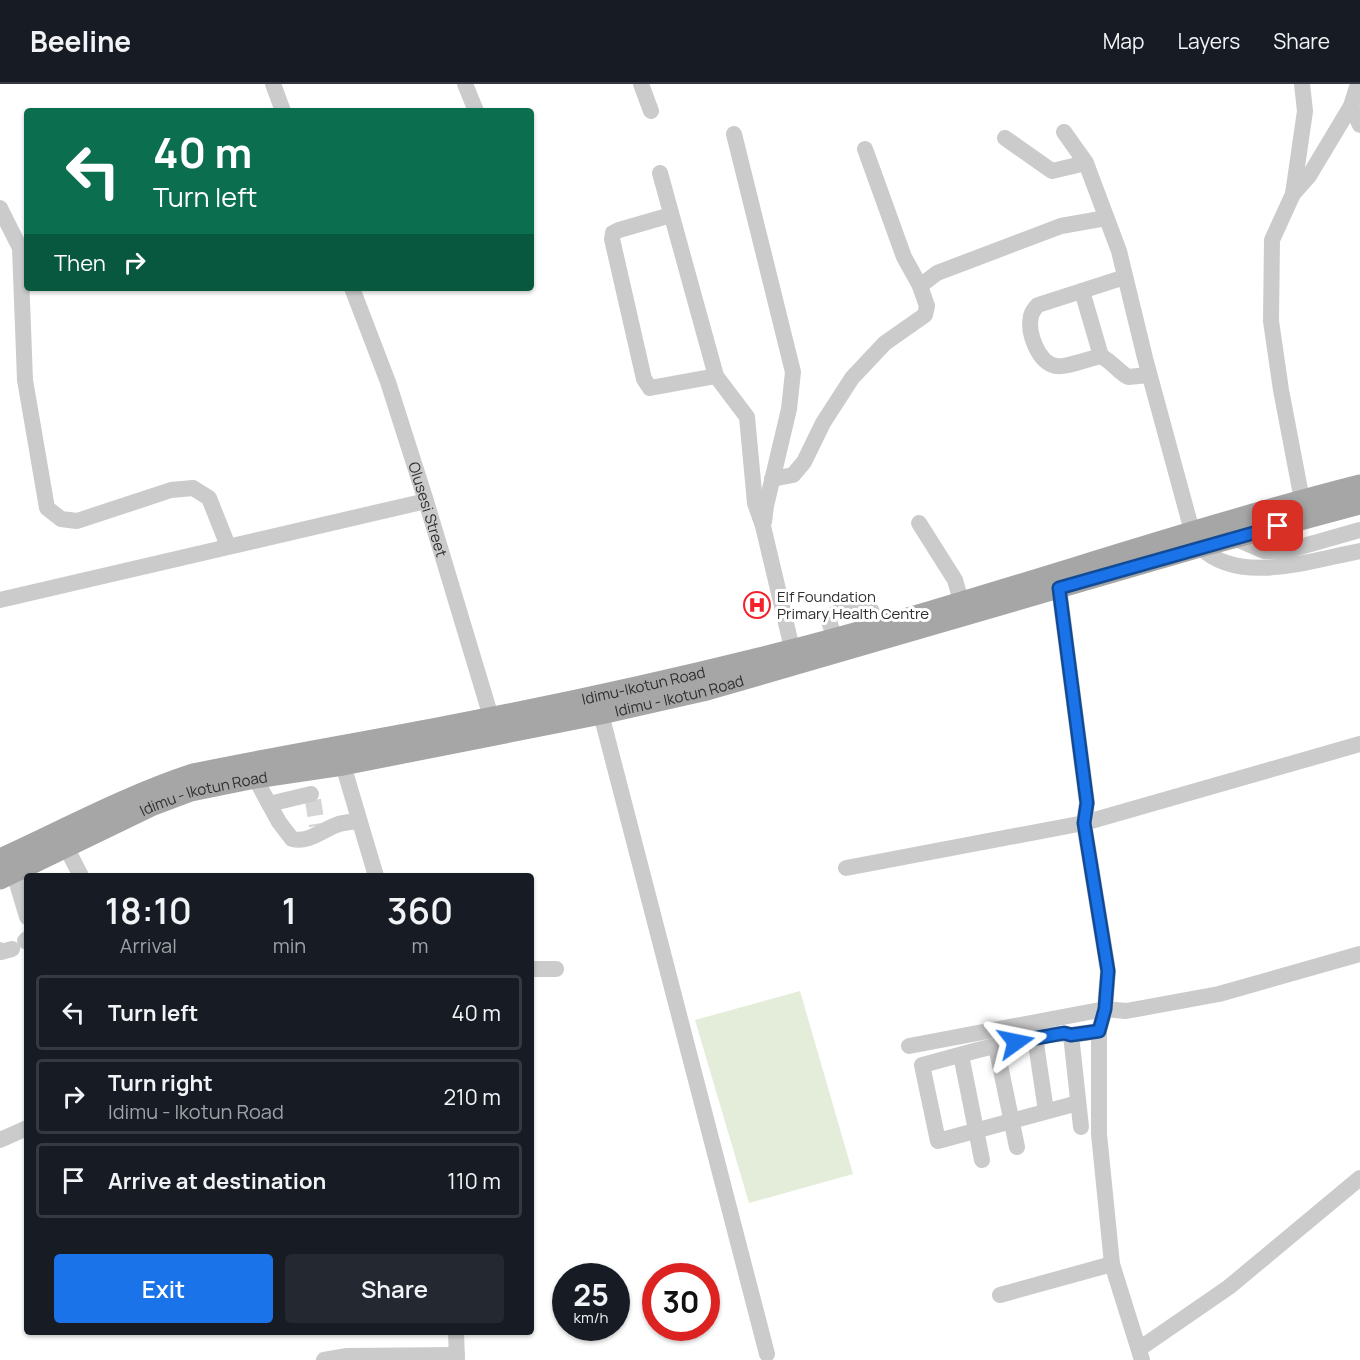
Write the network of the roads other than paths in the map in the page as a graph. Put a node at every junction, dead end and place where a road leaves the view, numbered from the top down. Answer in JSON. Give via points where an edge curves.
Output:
{"nodes":[{"id":1,"x":273,"y":84,"type":"edge"},
{"id":2,"x":465,"y":84,"type":"edge"},
{"id":3,"x":641,"y":84,"type":"edge"},
{"id":4,"x":1302,"y":84,"type":"edge"},
{"id":5,"x":1358,"y":84,"type":"edge"},
{"id":6,"x":1351,"y":106,"type":"junction"},
{"id":7,"x":282,"y":108,"type":"edge"},
{"id":8,"x":475,"y":108,"type":"edge"},
{"id":9,"x":651,"y":111,"type":"dead end"},
{"id":10,"x":1360,"y":125,"type":"edge"},
{"id":11,"x":1064,"y":132,"type":"dead end"},
{"id":12,"x":734,"y":134,"type":"dead end"},
{"id":13,"x":1005,"y":138,"type":"dead end"},
{"id":14,"x":865,"y":149,"type":"dead end"},
{"id":15,"x":1086,"y":163,"type":"junction"},
{"id":16,"x":660,"y":173,"type":"dead end"},
{"id":17,"x":1293,"y":194,"type":"junction"},
{"id":18,"x":0,"y":208,"type":"edge"},
{"id":19,"x":671,"y":215,"type":"junction"},
{"id":20,"x":1106,"y":218,"type":"junction"},
{"id":21,"x":1125,"y":277,"type":"junction"},
{"id":22,"x":920,"y":286,"type":"junction"},
{"id":23,"x":353,"y":291,"type":"edge"},
{"id":24,"x":1082,"y":291,"type":"junction"},
{"id":25,"x":1101,"y":356,"type":"junction"},
{"id":26,"x":1149,"y":375,"type":"junction"},
{"id":27,"x":716,"y":376,"type":"junction"},
{"id":28,"x":772,"y":479,"type":"junction"},
{"id":29,"x":1360,"y":485,"type":"edge"},
{"id":30,"x":1302,"y":500,"type":"junction"},
{"id":31,"x":426,"y":501,"type":"junction"},
{"id":32,"x":1360,"y":504,"type":"edge"},
{"id":33,"x":919,"y":523,"type":"dead end"},
{"id":34,"x":763,"y":526,"type":"junction"},
{"id":35,"x":1360,"y":530,"type":"edge"},
{"id":36,"x":1234,"y":538,"type":"junction"},
{"id":37,"x":1196,"y":539,"type":"junction"},
{"id":38,"x":228,"y":546,"type":"junction"},
{"id":39,"x":1360,"y":551,"type":"edge"},
{"id":40,"x":1059,"y":588,"type":"junction"},
{"id":41,"x":1014,"y":593,"type":"junction"},
{"id":42,"x":0,"y":600,"type":"edge"},
{"id":43,"x":961,"y":601,"type":"junction"},
{"id":44,"x":794,"y":657,"type":"junction"},
{"id":45,"x":601,"y":714,"type":"junction"},
{"id":46,"x":492,"y":726,"type":"junction"},
{"id":47,"x":1360,"y":744,"type":"edge"},
{"id":48,"x":343,"y":765,"type":"junction"},
{"id":49,"x":307,"y":770,"type":"junction"},
{"id":50,"x":255,"y":778,"type":"junction"},
{"id":51,"x":269,"y":804,"type":"junction"},
{"id":52,"x":358,"y":820,"type":"junction"},
{"id":53,"x":1084,"y":823,"type":"junction"},
{"id":54,"x":66,"y":847,"type":"junction"},
{"id":55,"x":846,"y":868,"type":"dead end"},
{"id":56,"x":5,"y":870,"type":"edge"},
{"id":57,"x":79,"y":873,"type":"edge"},
{"id":58,"x":375,"y":873,"type":"edge"},
{"id":59,"x":24,"y":911,"type":"edge"},
{"id":60,"x":1360,"y":954,"type":"edge"},
{"id":61,"x":534,"y":969,"type":"edge"},
{"id":62,"x":556,"y":969,"type":"dead end"},
{"id":63,"x":1105,"y":1009,"type":"junction"},
{"id":64,"x":1099,"y":1031,"type":"junction"},
{"id":65,"x":1071,"y":1035,"type":"junction"},
{"id":66,"x":1035,"y":1037,"type":"junction"},
{"id":67,"x":909,"y":1046,"type":"dead end"},
{"id":68,"x":996,"y":1046,"type":"junction"},
{"id":69,"x":961,"y":1055,"type":"junction"},
{"id":70,"x":1078,"y":1103,"type":"junction"},
{"id":71,"x":1046,"y":1112,"type":"junction"},
{"id":72,"x":1012,"y":1121,"type":"junction"},
{"id":73,"x":1081,"y":1127,"type":"dead end"},
{"id":74,"x":24,"y":1129,"type":"edge"},
{"id":75,"x":977,"y":1130,"type":"junction"},
{"id":76,"x":0,"y":1140,"type":"edge"},
{"id":77,"x":1017,"y":1147,"type":"dead end"},
{"id":78,"x":982,"y":1160,"type":"dead end"},
{"id":79,"x":1360,"y":1178,"type":"edge"},
{"id":80,"x":1112,"y":1264,"type":"junction"},
{"id":81,"x":1000,"y":1295,"type":"dead end"},
{"id":82,"x":456,"y":1335,"type":"edge"},
{"id":83,"x":767,"y":1354,"type":"dead end"},
{"id":84,"x":1141,"y":1355,"type":"edge"},
{"id":85,"x":457,"y":1358,"type":"edge"},
{"id":86,"x":324,"y":1360,"type":"edge"}],
"edges":[{"from":1,"to":7,"type":"street"},
{"from":2,"to":8,"type":"street"},
{"from":3,"to":9,"type":"street"},
{"from":4,"to":17,"type":"street","via":[[1305,111]]},
{"from":5,"to":6,"type":"street"},
{"from":6,"to":10,"type":"street"},
{"from":6,"to":17,"type":"street","via":[[1309,176]]},
{"from":11,"to":15,"type":"street"},
{"from":12,"to":28,"type":"street","via":[[793,372],[789,409]]},
{"from":13,"to":15,"type":"street","via":[[1052,171]]},
{"from":14,"to":22,"type":"street","via":[[904,257]]},
{"from":15,"to":20,"type":"street"},
{"from":16,"to":19,"type":"street"},
{"from":17,"to":30,"type":"street","via":[[1272,240],[1272,321]]},
{"from":18,"to":38,"type":"street","via":[[20,248],[25,380],[47,508],[61,519],[77,521],[171,490],[193,488],[209,498]]},
{"from":19,"to":27,"type":"street"},
{"from":19,"to":27,"type":"street","via":[[619,230],[612,239],[644,379],[650,388]]},
{"from":20,"to":21,"type":"street"},
{"from":20,"to":22,"type":"street","via":[[1061,226],[937,273]]},
{"from":21,"to":24,"type":"street"},
{"from":21,"to":26,"type":"street"},
{"from":22,"to":28,"type":"street","via":[[927,306],[925,315],[885,343],[852,378],[793,475]]},
{"from":23,"to":31,"type":"street","name":"Olusesi Street","via":[[388,382]]},
{"from":24,"to":25,"type":"street"},
{"from":24,"to":25,"type":"street","via":[[1038,304],[1031,313],[1033,339],[1047,363],[1058,367]]},
{"from":25,"to":26,"type":"street","via":[[1128,377]]},
{"from":26,"to":37,"type":"street"},
{"from":27,"to":34,"type":"street","via":[[747,417],[755,503]]},
{"from":28,"to":34,"type":"street"},
{"from":29,"to":30,"type":"main road","name":"Idimu-Ikotun Road"},
{"from":30,"to":37,"type":"main road","name":"Idimu-Ikotun Road"},
{"from":31,"to":38,"type":"street"},
{"from":31,"to":46,"type":"street","name":"Olusesi Street"},
{"from":32,"to":36,"type":"main road","name":"Idimu - Ikotun Road"},
{"from":33,"to":43,"type":"street","via":[[955,580]]},
{"from":34,"to":44,"type":"street"},
{"from":35,"to":36,"type":"street","via":[[1286,551],[1264,551]]},
{"from":36,"to":37,"type":"main road","name":"Idimu - Ikotun Road"},
{"from":37,"to":39,"type":"street","via":[[1209,556],[1238,568],[1267,569]]},
{"from":37,"to":40,"type":"main road","name":"Idimu - Ikotun Road"},
{"from":37,"to":41,"type":"main road","name":"Idimu-Ikotun Road"},
{"from":38,"to":42,"type":"street"},
{"from":40,"to":41,"type":"main road","name":"Idimu - Ikotun Road"},
{"from":40,"to":53,"type":"street","via":[[1087,803]]},
{"from":41,"to":43,"type":"main road","name":"Idimu-Ikotun Road"},
{"from":41,"to":44,"type":"main road","name":"Idimu - Ikotun Road"},
{"from":43,"to":44,"type":"main road","name":"Idimu-Ikotun Road","via":[[835,638]]},
{"from":44,"to":45,"type":"main road","name":"Idimu - Ikotun Road","via":[[707,690]]},
{"from":44,"to":46,"type":"main road","name":"Idimu-Ikotun Road","via":[[688,675]]},
{"from":45,"to":46,"type":"main road","name":"Idimu - Ikotun Road"},
{"from":45,"to":83,"type":"street"},
{"from":46,"to":48,"type":"main road","name":"Idimu - Ikotun Road"},
{"from":46,"to":56,"type":"main road","name":"Idimu-Ikotun Road","via":[[193,774],[113,805]]},
{"from":47,"to":53,"type":"street"},
{"from":48,"to":49,"type":"main road","name":"Idimu - Ikotun Road"},
{"from":48,"to":52,"type":"street"},
{"from":49,"to":50,"type":"main road","name":"Idimu - Ikotun Road"},
{"from":49,"to":51,"type":"street","via":[[312,797]]},
{"from":50,"to":51,"type":"street"},
{"from":50,"to":54,"type":"main road","name":"Idimu - Ikotun Road","via":[[191,791]]},
{"from":51,"to":52,"type":"street","via":[[292,839],[300,840],[318,830]]},
{"from":52,"to":58,"type":"street"},
{"from":53,"to":55,"type":"street"},
{"from":53,"to":63,"type":"street","via":[[1108,971]]},
{"from":54,"to":56,"type":"main road","name":"Idimu - Ikotun Road"},
{"from":54,"to":57,"type":"street"},
{"from":56,"to":59,"type":"street"},
{"from":60,"to":63,"type":"street","via":[[1220,994],[1126,1011]]},
{"from":61,"to":62,"type":"street"},
{"from":63,"to":64,"type":"street"},
{"from":63,"to":67,"type":"street"},
{"from":64,"to":65,"type":"street"},
{"from":64,"to":80,"type":"street","via":[[1099,1134]]},
{"from":65,"to":66,"type":"street"},
{"from":65,"to":70,"type":"street"},
{"from":66,"to":68,"type":"street"},
{"from":66,"to":71,"type":"street"},
{"from":68,"to":69,"type":"street"},
{"from":68,"to":72,"type":"street"},
{"from":69,"to":75,"type":"street"},
{"from":69,"to":75,"type":"street","via":[[922,1065],[938,1141]]},
{"from":70,"to":71,"type":"street"},
{"from":70,"to":73,"type":"street"},
{"from":71,"to":72,"type":"street"},
{"from":72,"to":75,"type":"street"},
{"from":72,"to":77,"type":"street"},
{"from":74,"to":76,"type":"street"},
{"from":75,"to":78,"type":"street"},
{"from":79,"to":84,"type":"street"},
{"from":80,"to":81,"type":"street"},
{"from":80,"to":84,"type":"street"},
{"from":82,"to":85,"type":"street"},
{"from":85,"to":86,"type":"street","via":[[347,1356]]}]}
